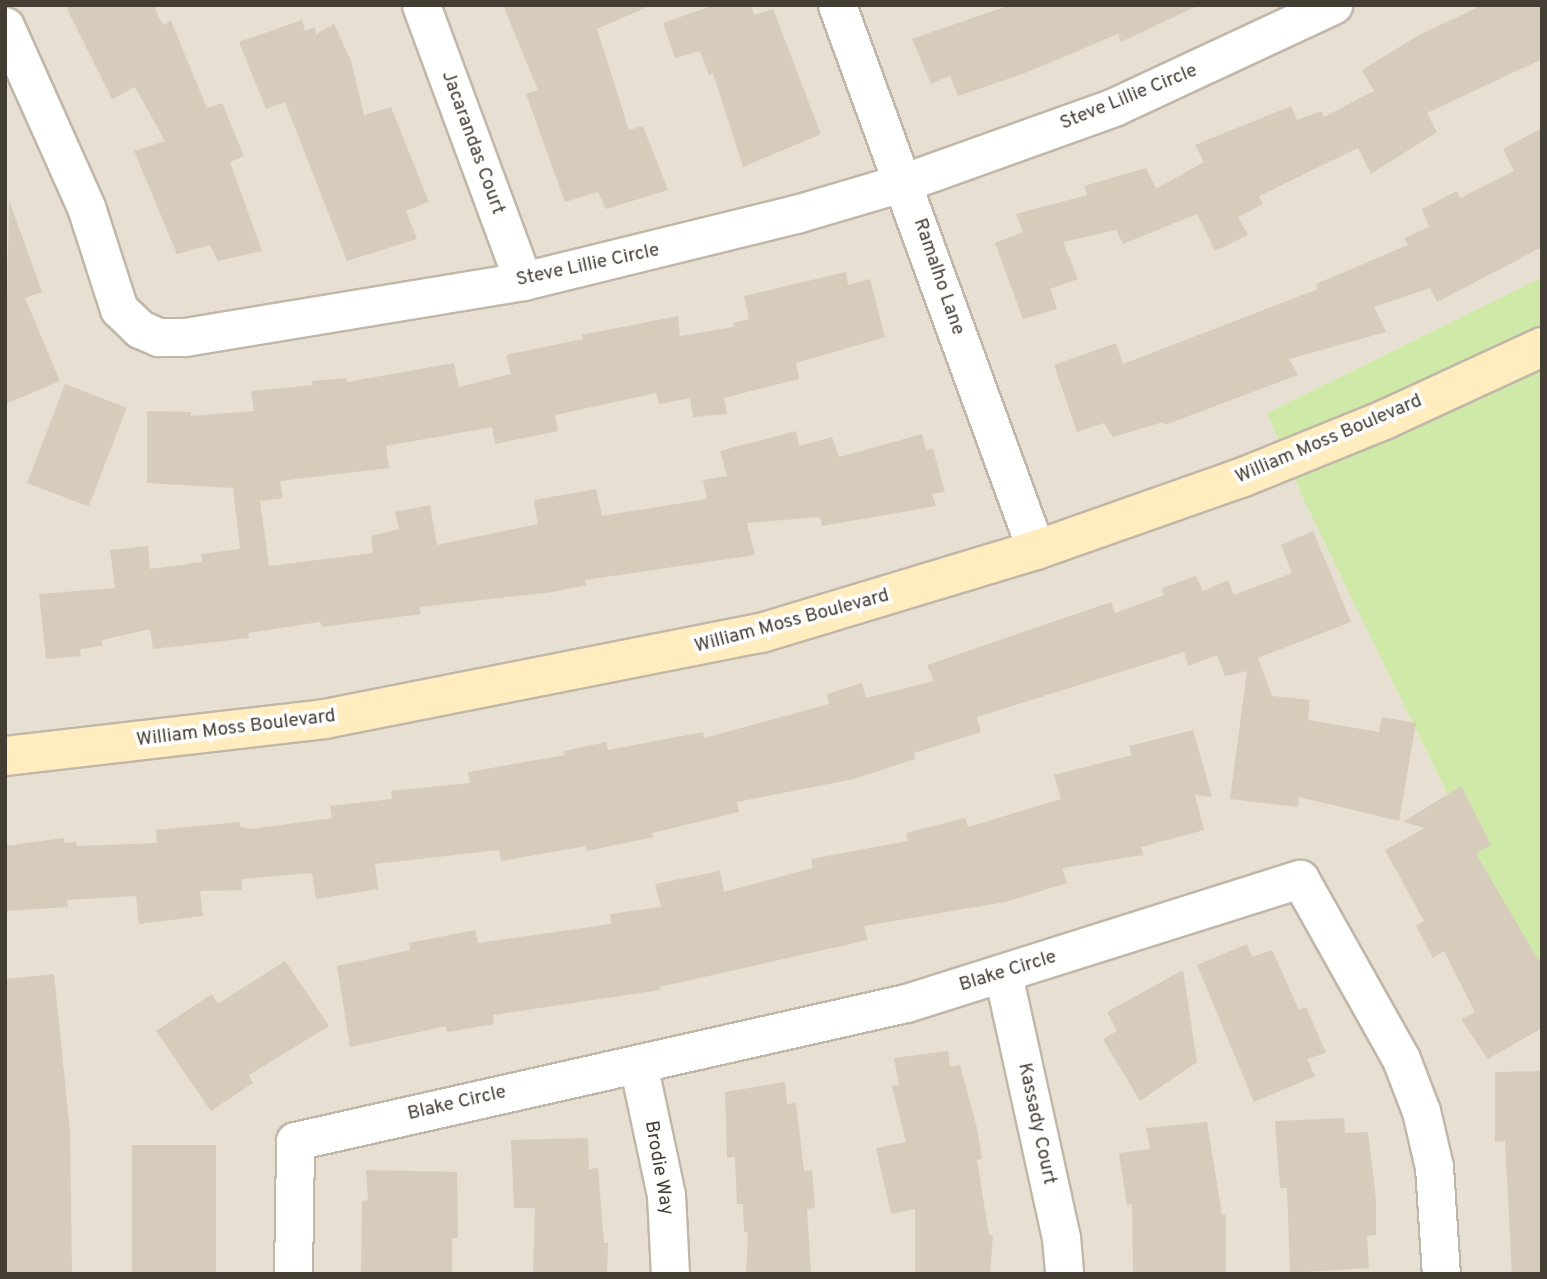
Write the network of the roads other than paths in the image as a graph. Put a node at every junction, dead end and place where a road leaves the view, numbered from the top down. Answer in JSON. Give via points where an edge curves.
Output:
{"nodes":[{"id":1,"x":421,"y":5,"type":"edge"},
{"id":2,"x":837,"y":5,"type":"edge"},
{"id":3,"x":1312,"y":10,"type":"edge"},
{"id":4,"x":5,"y":26,"type":"edge"},
{"id":5,"x":905,"y":182,"type":"junction"},
{"id":6,"x":523,"y":281,"type":"junction"},
{"id":7,"x":1542,"y":347,"type":"edge"},
{"id":8,"x":1036,"y":550,"type":"junction"},
{"id":9,"x":5,"y":756,"type":"edge"},
{"id":10,"x":1003,"y":974,"type":"junction"},
{"id":11,"x":638,"y":1064,"type":"junction"},
{"id":12,"x":293,"y":1274,"type":"edge"},
{"id":13,"x":670,"y":1274,"type":"edge"},
{"id":14,"x":1063,"y":1274,"type":"edge"},
{"id":15,"x":1441,"y":1274,"type":"edge"}],
"edges":[{"from":1,"to":6,"type":"street","name":"Jacarandas Court"},
{"from":2,"to":5,"type":"street","name":"Ramalho Lane"},
{"from":3,"to":5,"type":"street","name":"Steve Lillie Circle","via":[[1114,107]]},
{"from":4,"to":6,"type":"street","name":"Steve Lillie Circle","via":[[86,207],[119,309],[140,330],[158,337],[184,337]]},
{"from":5,"to":6,"type":"street","name":"Steve Lillie Circle","via":[[692,243]]},
{"from":5,"to":8,"type":"street","name":"Ramalho Lane"},
{"from":7,"to":8,"type":"street","name":"William Moss Boulevard","via":[[1241,478]]},
{"from":8,"to":9,"type":"street","name":"William Moss Boulevard","via":[[761,633],[666,655],[261,729]]},
{"from":10,"to":11,"type":"street","name":"Blake Circle","via":[[906,1003]]},
{"from":10,"to":14,"type":"street","name":"Kassady Court","via":[[1060,1237]]},
{"from":10,"to":15,"type":"street","name":"Blake Circle","via":[[1300,879],[1401,1059],[1421,1111],[1434,1167]]},
{"from":11,"to":12,"type":"street","name":"Blake Circle","via":[[295,1141]]},
{"from":11,"to":13,"type":"street","name":"Brodie Way","via":[[666,1195]]}]}
